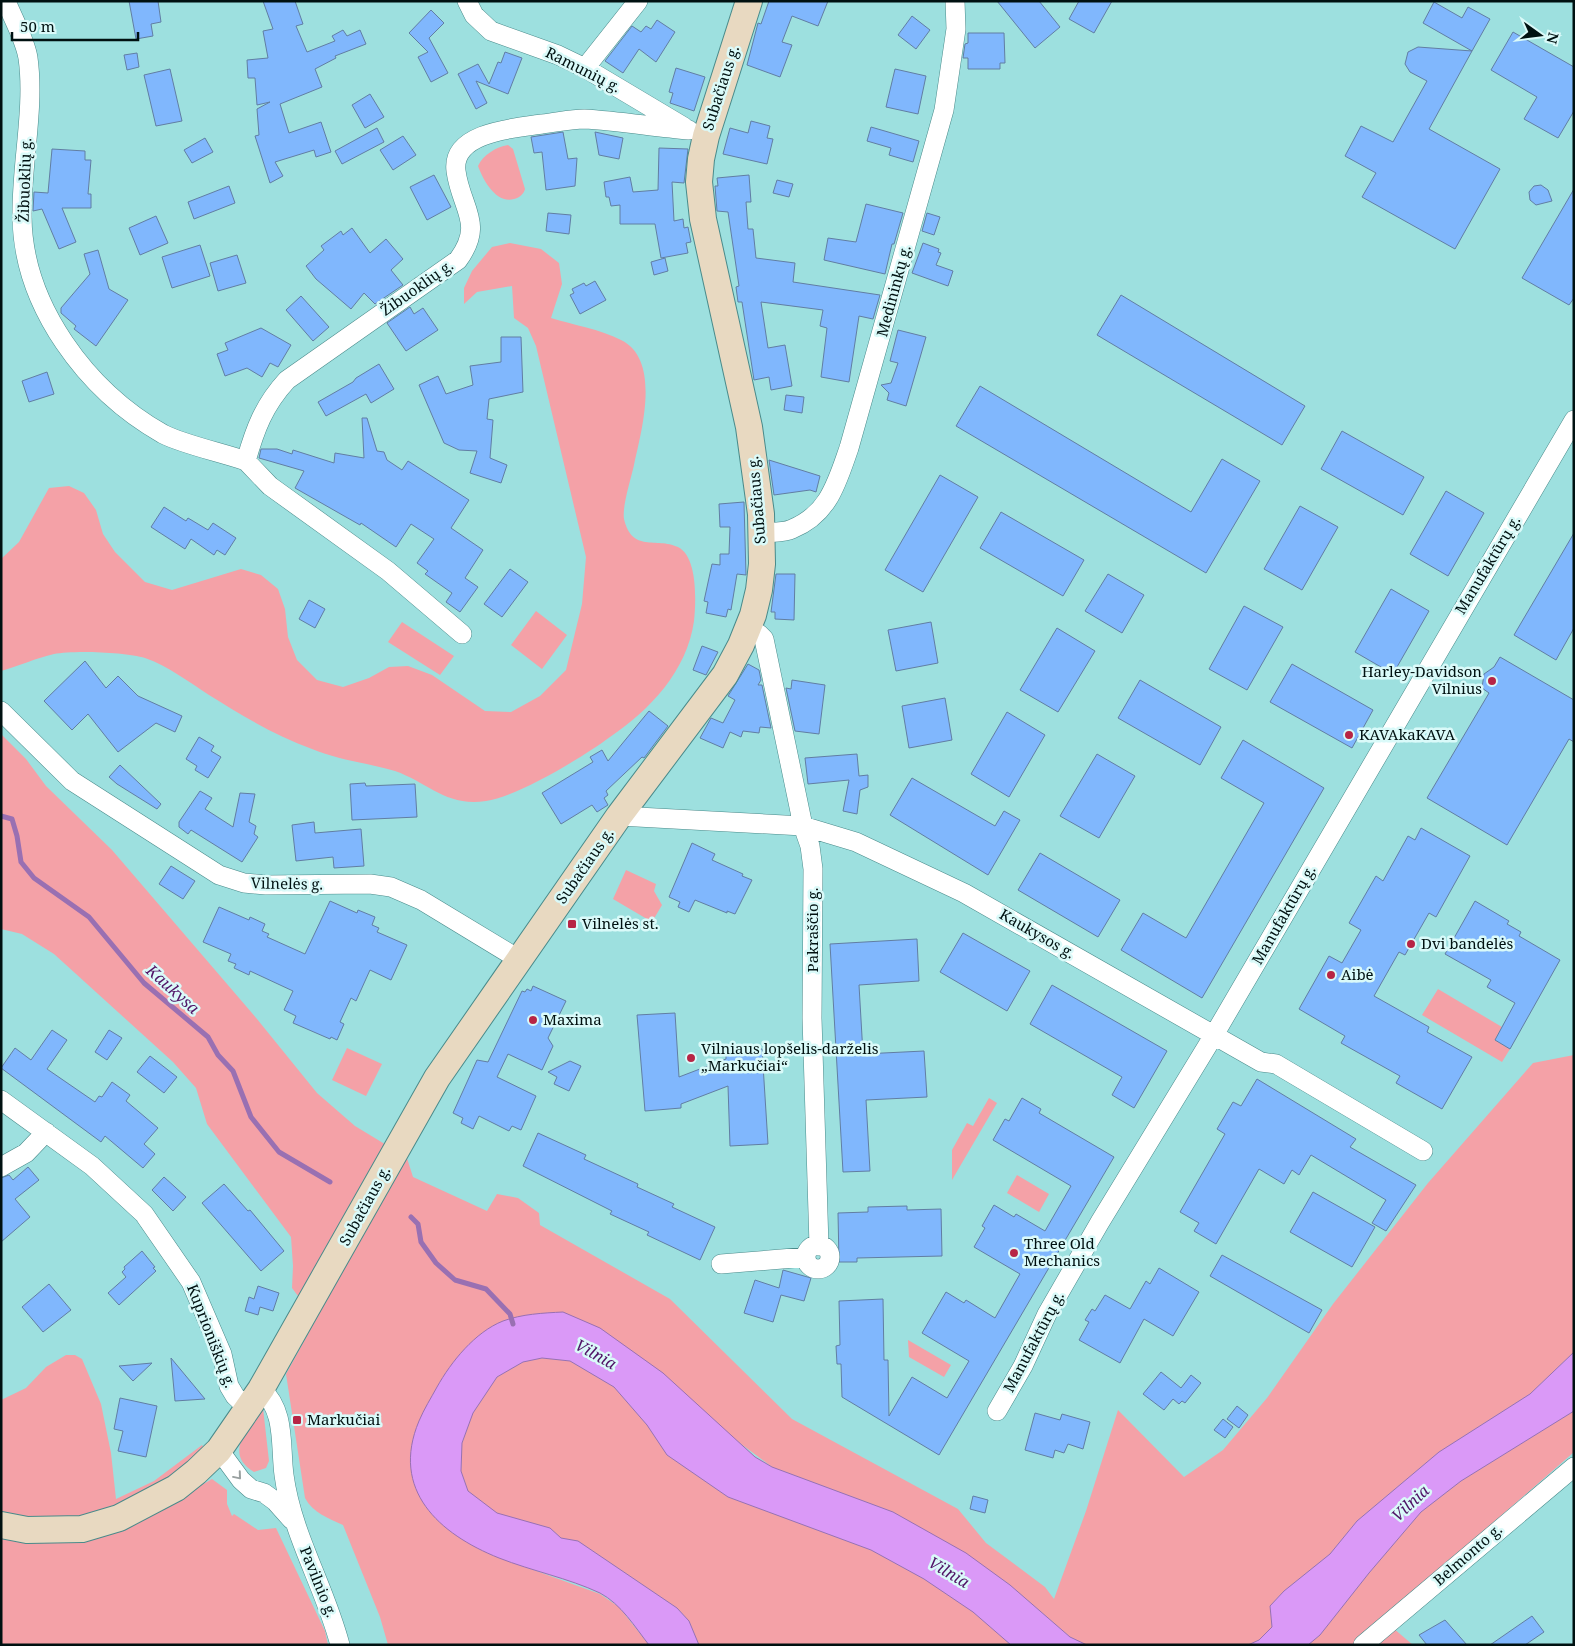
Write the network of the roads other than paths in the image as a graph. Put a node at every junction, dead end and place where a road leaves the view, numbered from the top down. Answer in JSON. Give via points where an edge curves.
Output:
{"nodes":[{"id":1,"x":6,"y":1,"type":"edge"},
{"id":2,"x":466,"y":1,"type":"edge"},
{"id":3,"x":638,"y":1,"type":"edge"},
{"id":4,"x":749,"y":1,"type":"edge"},
{"id":5,"x":955,"y":1,"type":"edge"},
{"id":6,"x":585,"y":68,"type":"junction"},
{"id":7,"x":698,"y":133,"type":"junction"},
{"id":8,"x":1574,"y":420,"type":"edge"},
{"id":9,"x":246,"y":461,"type":"junction"},
{"id":10,"x":761,"y":532,"type":"junction"},
{"id":11,"x":748,"y":628,"type":"junction"},
{"id":12,"x":462,"y":634,"type":"dead end"},
{"id":13,"x":1,"y":711,"type":"edge"},
{"id":14,"x":619,"y":816,"type":"junction"},
{"id":15,"x":803,"y":826,"type":"junction"},
{"id":16,"x":520,"y":960,"type":"junction"},
{"id":17,"x":1214,"y":1035,"type":"junction"},
{"id":18,"x":1,"y":1100,"type":"edge"},
{"id":19,"x":46,"y":1132,"type":"junction"},
{"id":20,"x":1423,"y":1151,"type":"dead end"},
{"id":21,"x":1,"y":1167,"type":"edge"},
{"id":22,"x":721,"y":1264,"type":"dead end"},
{"id":23,"x":255,"y":1399,"type":"junction"},
{"id":24,"x":996,"y":1411,"type":"dead end"},
{"id":25,"x":219,"y":1450,"type":"junction"},
{"id":26,"x":1574,"y":1467,"type":"edge"},
{"id":27,"x":284,"y":1475,"type":"junction"},
{"id":28,"x":264,"y":1493,"type":"junction"},
{"id":29,"x":293,"y":1521,"type":"junction"},
{"id":30,"x":1,"y":1525,"type":"edge"},
{"id":31,"x":340,"y":1645,"type":"edge"},
{"id":32,"x":1363,"y":1645,"type":"edge"}],
"edges":[{"from":1,"to":9,"type":"street","name":"Žibuoklių g.","via":[[28,57],[22,218],[38,294],[55,328],[76,359],[130,413],[164,435]]},
{"from":2,"to":6,"type":"street","name":"Ramunių g.","via":[[474,15],[491,31]]},
{"from":3,"to":6,"type":"street"},
{"from":4,"to":7,"type":"street","name":"Subačiaus g."},
{"from":5,"to":10,"type":"street","name":"Medininkų g.","via":[[956,29],[944,110],[849,448],[833,491],[817,515],[791,530]]},
{"from":6,"to":7,"type":"street","name":"Ramunių g."},
{"from":7,"to":9,"type":"street","name":"Žibuoklių g.","via":[[582,119],[482,135],[464,147],[456,156],[456,171],[472,226],[468,246],[458,260],[286,380],[270,398],[254,431]]},
{"from":7,"to":10,"type":"street","name":"Subačiaus g.","via":[[700,195],[749,427]]},
{"from":8,"to":17,"type":"street","name":"Manufaktūrų g."},
{"from":9,"to":12,"type":"street","name":"Žibuoklių g.","via":[[270,486],[388,571]]},
{"from":10,"to":11,"type":"street","name":"Subačiaus g.","via":[[759,590]]},
{"from":11,"to":14,"type":"street","name":"Subačiaus g.","via":[[725,675]]},
{"from":11,"to":15,"type":"street","name":"Pakraščio g.","via":[[764,639]]},
{"from":13,"to":16,"type":"street","name":"Vilnelės g.","via":[[72,781],[219,875],[244,883],[266,885],[370,884],[391,887],[421,900]]},
{"from":14,"to":15,"type":"street","name":"Kaukysos g."},
{"from":14,"to":16,"type":"street","name":"Subačiaus g."},
{"from":15,"to":17,"type":"street","name":"Kaukysos g.","via":[[856,842],[964,893]]},
{"from":15,"to":22,"type":"street","name":"Pakraščio g.","via":[[813,869],[813,1251]]},
{"from":16,"to":23,"type":"street","name":"Subačiaus g.","via":[[438,1078]]},
{"from":17,"to":20,"type":"street","name":"Kaukysos g.","via":[[1261,1062],[1276,1064]]},
{"from":17,"to":24,"type":"street","name":"Manufaktūrų g.","via":[[1056,1297],[1023,1366]]},
{"from":18,"to":19,"type":"street","name":"Kuprioniškių g."},
{"from":19,"to":21,"type":"street","via":[[26,1153]]},
{"from":19,"to":23,"type":"street","name":"Kuprioniškių g.","via":[[92,1166],[144,1214],[191,1282],[222,1354],[229,1386],[235,1396]]},
{"from":23,"to":25,"type":"street","name":"Subačiaus g."},
{"from":23,"to":27,"type":"street","name":"Pavilnio g.","via":[[269,1396],[275,1407]]},
{"from":25,"to":28,"type":"street","name":"Pavilnio g.","one_way":true,"via":[[241,1480],[251,1489]]},
{"from":25,"to":30,"type":"street","name":"Subačiaus g.","via":[[176,1488],[119,1518],[82,1529],[27,1530]]},
{"from":26,"to":32,"type":"street","name":"Belmonto g."},
{"from":27,"to":28,"type":"street","via":[[275,1487]]},
{"from":27,"to":29,"type":"street","name":"Pavilnio g."},
{"from":28,"to":29,"type":"street","name":"Pavilnio g."},
{"from":29,"to":31,"type":"street","name":"Pavilnio g.","via":[[334,1622]]}]}
